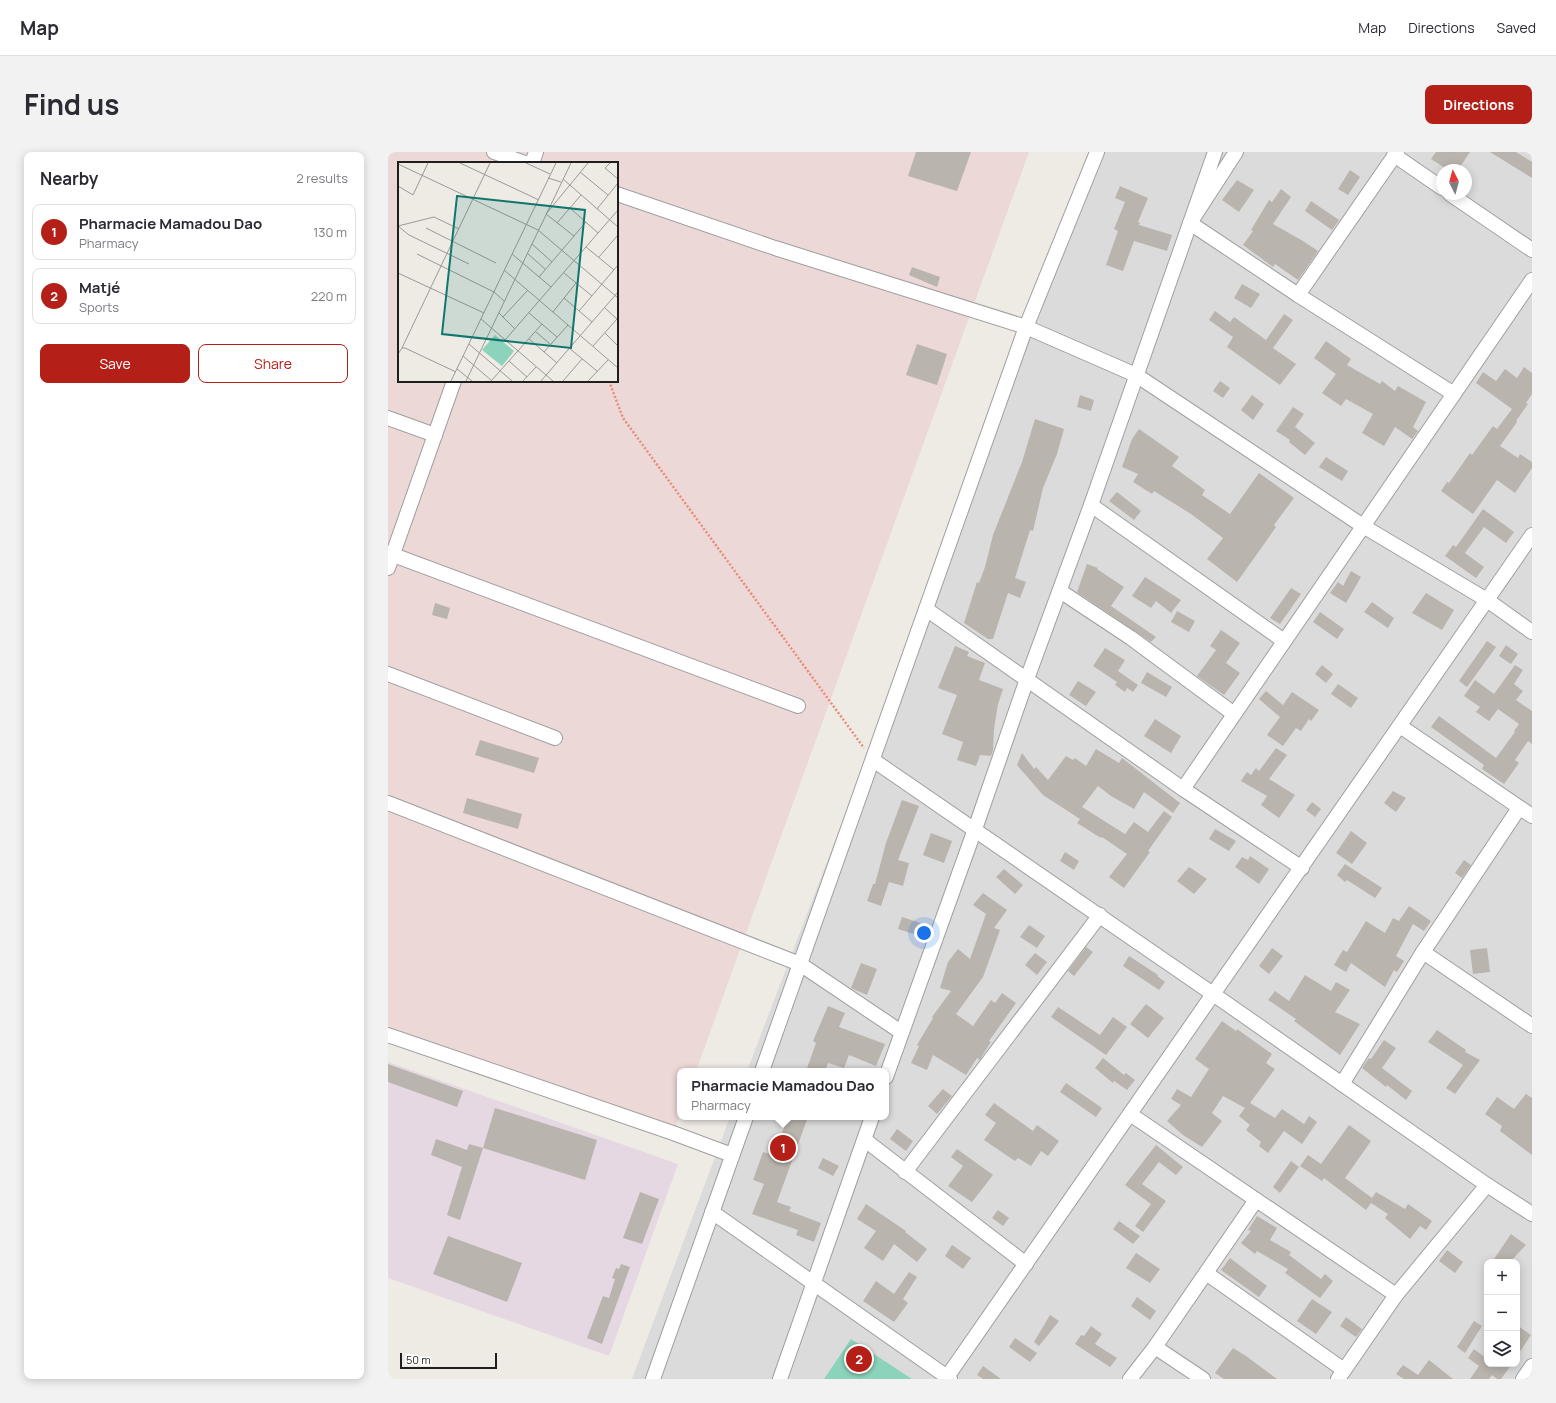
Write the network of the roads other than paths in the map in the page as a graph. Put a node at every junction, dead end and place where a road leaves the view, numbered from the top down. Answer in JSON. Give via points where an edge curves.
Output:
{"nodes":[{"id":1,"x":494,"y":152,"type":"edge"},
{"id":2,"x":536,"y":152,"type":"edge"},
{"id":3,"x":1097,"y":152,"type":"edge"},
{"id":4,"x":1215,"y":152,"type":"edge"},
{"id":5,"x":1236,"y":152,"type":"edge"},
{"id":6,"x":1395,"y":154,"type":"edge"},
{"id":7,"x":522,"y":162,"type":"edge"},
{"id":8,"x":532,"y":162,"type":"edge"},
{"id":9,"x":1436,"y":184,"type":"edge"},
{"id":10,"x":618,"y":194,"type":"edge"},
{"id":11,"x":1459,"y":200,"type":"edge"},
{"id":12,"x":1190,"y":223,"type":"junction"},
{"id":13,"x":1532,"y":250,"type":"edge"},
{"id":14,"x":1532,"y":280,"type":"edge"},
{"id":15,"x":1298,"y":294,"type":"junction"},
{"id":16,"x":1026,"y":327,"type":"junction"},
{"id":17,"x":1136,"y":375,"type":"junction"},
{"id":18,"x":454,"y":382,"type":"edge"},
{"id":19,"x":1454,"y":394,"type":"junction"},
{"id":20,"x":388,"y":418,"type":"edge"},
{"id":21,"x":435,"y":435,"type":"junction"},
{"id":22,"x":1091,"y":505,"type":"junction"},
{"id":23,"x":1363,"y":526,"type":"junction"},
{"id":24,"x":1532,"y":535,"type":"edge"},
{"id":25,"x":390,"y":553,"type":"edge"},
{"id":26,"x":388,"y":568,"type":"edge"},
{"id":27,"x":1060,"y":591,"type":"junction"},
{"id":28,"x":1487,"y":600,"type":"junction"},
{"id":29,"x":926,"y":609,"type":"junction"},
{"id":30,"x":1532,"y":632,"type":"edge"},
{"id":31,"x":1284,"y":641,"type":"junction"},
{"id":32,"x":388,"y":674,"type":"edge"},
{"id":33,"x":1027,"y":679,"type":"junction"},
{"id":34,"x":798,"y":706,"type":"dead end"},
{"id":35,"x":1234,"y":714,"type":"junction"},
{"id":36,"x":1400,"y":726,"type":"junction"},
{"id":37,"x":555,"y":738,"type":"dead end"},
{"id":38,"x":873,"y":760,"type":"junction"},
{"id":39,"x":1182,"y":788,"type":"junction"},
{"id":40,"x":388,"y":803,"type":"edge"},
{"id":41,"x":1519,"y":808,"type":"junction"},
{"id":42,"x":1532,"y":816,"type":"edge"},
{"id":43,"x":975,"y":829,"type":"junction"},
{"id":44,"x":1302,"y":868,"type":"junction"},
{"id":45,"x":1100,"y":915,"type":"junction"},
{"id":46,"x":1423,"y":952,"type":"junction"},
{"id":47,"x":800,"y":964,"type":"junction"},
{"id":48,"x":1213,"y":994,"type":"junction"},
{"id":49,"x":1532,"y":1026,"type":"edge"},
{"id":50,"x":901,"y":1032,"type":"junction"},
{"id":51,"x":388,"y":1035,"type":"edge"},
{"id":52,"x":763,"y":1068,"type":"edge"},
{"id":53,"x":889,"y":1068,"type":"edge"},
{"id":54,"x":1342,"y":1084,"type":"junction"},
{"id":55,"x":1130,"y":1114,"type":"junction"},
{"id":56,"x":745,"y":1120,"type":"edge"},
{"id":57,"x":871,"y":1120,"type":"edge"},
{"id":58,"x":865,"y":1140,"type":"junction"},
{"id":59,"x":732,"y":1156,"type":"junction"},
{"id":60,"x":905,"y":1172,"type":"junction"},
{"id":61,"x":1487,"y":1185,"type":"junction"},
{"id":62,"x":1256,"y":1200,"type":"junction"},
{"id":63,"x":712,"y":1212,"type":"junction"},
{"id":64,"x":1532,"y":1214,"type":"edge"},
{"id":65,"x":1026,"y":1264,"type":"junction"},
{"id":66,"x":1206,"y":1273,"type":"junction"},
{"id":67,"x":814,"y":1284,"type":"junction"},
{"id":68,"x":1396,"y":1295,"type":"junction"},
{"id":69,"x":1155,"y":1347,"type":"junction"},
{"id":70,"x":1532,"y":1366,"type":"edge"},
{"id":71,"x":1341,"y":1374,"type":"edge"},
{"id":72,"x":948,"y":1378,"type":"edge"},
{"id":73,"x":653,"y":1379,"type":"edge"},
{"id":74,"x":780,"y":1379,"type":"edge"},
{"id":75,"x":1130,"y":1379,"type":"edge"},
{"id":76,"x":1203,"y":1379,"type":"edge"},
{"id":77,"x":1523,"y":1379,"type":"edge"}],
"edges":[{"from":1,"to":7,"type":"street"},
{"from":2,"to":8,"type":"street"},
{"from":3,"to":16,"type":"street"},
{"from":4,"to":12,"type":"street"},
{"from":5,"to":12,"type":"street"},
{"from":6,"to":9,"type":"street"},
{"from":6,"to":15,"type":"street"},
{"from":10,"to":16,"type":"street"},
{"from":11,"to":13,"type":"street"},
{"from":12,"to":15,"type":"street"},
{"from":12,"to":17,"type":"street"},
{"from":14,"to":19,"type":"street"},
{"from":15,"to":19,"type":"street"},
{"from":16,"to":17,"type":"street"},
{"from":16,"to":29,"type":"street"},
{"from":17,"to":22,"type":"street"},
{"from":17,"to":23,"type":"street"},
{"from":18,"to":21,"type":"street"},
{"from":19,"to":23,"type":"street"},
{"from":20,"to":21,"type":"street"},
{"from":21,"to":25,"type":"street"},
{"from":22,"to":27,"type":"street"},
{"from":22,"to":31,"type":"street"},
{"from":23,"to":28,"type":"street"},
{"from":23,"to":31,"type":"street"},
{"from":24,"to":28,"type":"street"},
{"from":25,"to":26,"type":"street"},
{"from":25,"to":34,"type":"street"},
{"from":27,"to":33,"type":"street"},
{"from":27,"to":35,"type":"street","via":[[1131,638]]},
{"from":28,"to":30,"type":"street"},
{"from":28,"to":36,"type":"street"},
{"from":29,"to":33,"type":"street"},
{"from":29,"to":38,"type":"street"},
{"from":31,"to":35,"type":"street"},
{"from":32,"to":37,"type":"street"},
{"from":33,"to":39,"type":"street"},
{"from":33,"to":43,"type":"street"},
{"from":35,"to":39,"type":"street"},
{"from":36,"to":41,"type":"street"},
{"from":36,"to":44,"type":"street"},
{"from":38,"to":43,"type":"street"},
{"from":38,"to":47,"type":"street"},
{"from":39,"to":44,"type":"street"},
{"from":40,"to":47,"type":"street"},
{"from":41,"to":42,"type":"street"},
{"from":41,"to":46,"type":"street"},
{"from":43,"to":45,"type":"street"},
{"from":43,"to":50,"type":"street"},
{"from":44,"to":48,"type":"street"},
{"from":45,"to":48,"type":"street"},
{"from":45,"to":60,"type":"street"},
{"from":46,"to":49,"type":"street"},
{"from":46,"to":54,"type":"street"},
{"from":47,"to":50,"type":"street"},
{"from":47,"to":52,"type":"street"},
{"from":48,"to":54,"type":"street"},
{"from":48,"to":55,"type":"street"},
{"from":50,"to":53,"type":"street"},
{"from":51,"to":59,"type":"street","via":[[673,1133]]},
{"from":54,"to":61,"type":"street"},
{"from":55,"to":62,"type":"street"},
{"from":55,"to":65,"type":"street"},
{"from":56,"to":59,"type":"street"},
{"from":57,"to":58,"type":"street"},
{"from":58,"to":60,"type":"street"},
{"from":58,"to":67,"type":"street"},
{"from":59,"to":63,"type":"street"},
{"from":60,"to":65,"type":"street"},
{"from":61,"to":64,"type":"street"},
{"from":61,"to":68,"type":"street"},
{"from":62,"to":66,"type":"street"},
{"from":62,"to":68,"type":"street"},
{"from":63,"to":67,"type":"street"},
{"from":63,"to":73,"type":"street"},
{"from":65,"to":72,"type":"street"},
{"from":66,"to":69,"type":"street"},
{"from":66,"to":71,"type":"street"},
{"from":67,"to":72,"type":"street"},
{"from":67,"to":74,"type":"street"},
{"from":68,"to":71,"type":"street"},
{"from":69,"to":75,"type":"street"},
{"from":69,"to":76,"type":"street"},
{"from":70,"to":77,"type":"street"}]}
